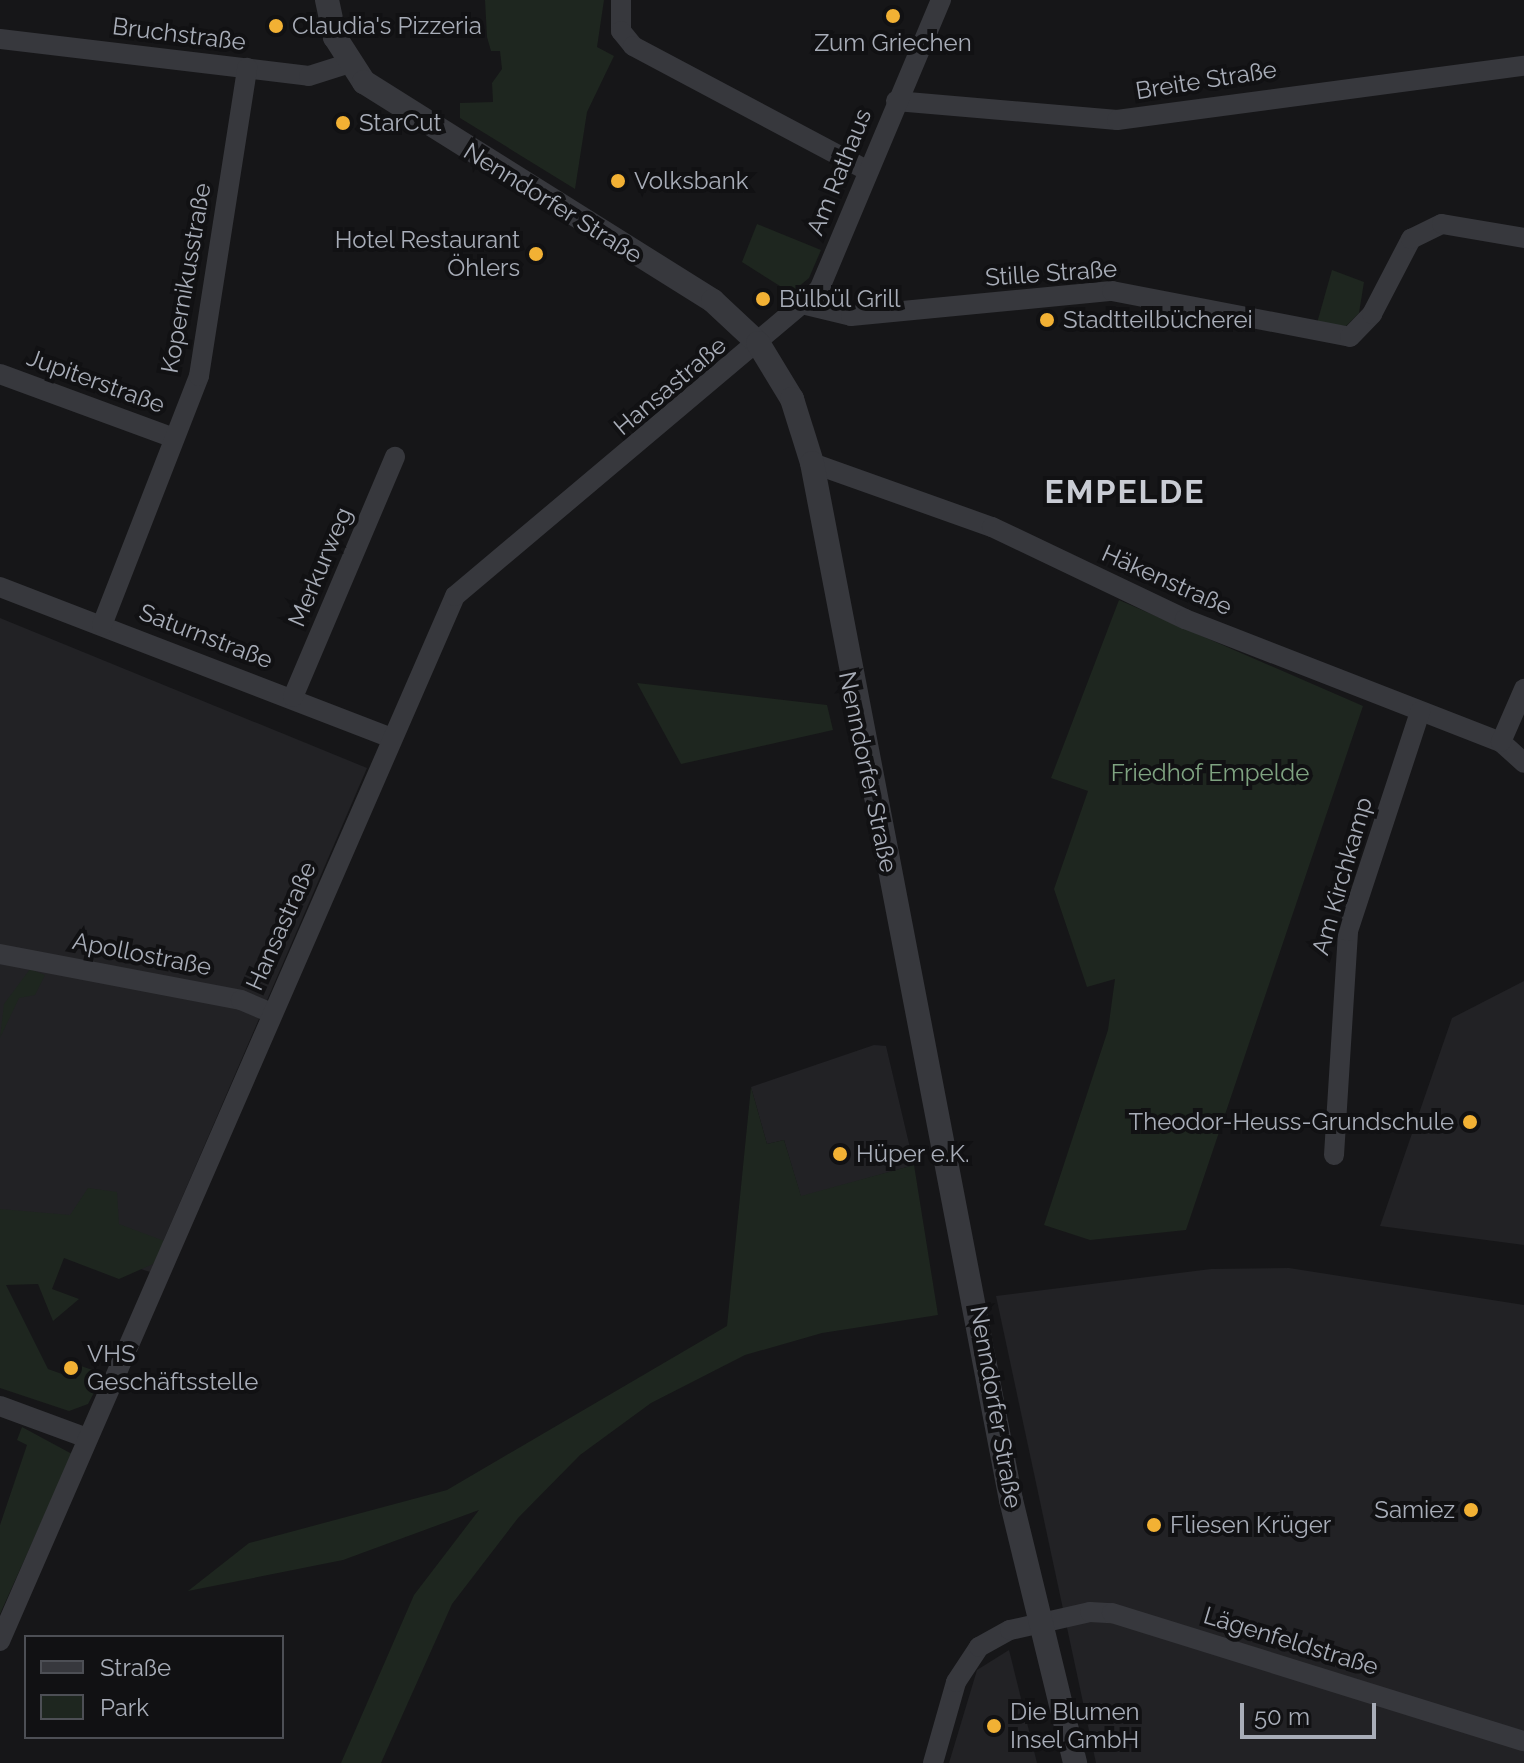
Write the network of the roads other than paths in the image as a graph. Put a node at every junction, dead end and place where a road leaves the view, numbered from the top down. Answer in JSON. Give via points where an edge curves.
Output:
{"nodes":[{"id":1,"x":327,"y":0,"type":"edge"},
{"id":2,"x":621,"y":0,"type":"edge"},
{"id":3,"x":941,"y":0,"type":"edge"},
{"id":4,"x":0,"y":39,"type":"edge"},
{"id":5,"x":350,"y":63,"type":"junction"},
{"id":6,"x":1524,"y":66,"type":"edge"},
{"id":7,"x":247,"y":68,"type":"junction"},
{"id":8,"x":896,"y":101,"type":"junction"},
{"id":9,"x":868,"y":171,"type":"junction"},
{"id":10,"x":1524,"y":238,"type":"edge"},
{"id":11,"x":806,"y":305,"type":"junction"},
{"id":12,"x":758,"y":343,"type":"junction"},
{"id":13,"x":0,"y":374,"type":"edge"},
{"id":14,"x":174,"y":438,"type":"junction"},
{"id":15,"x":395,"y":457,"type":"dead end"},
{"id":16,"x":812,"y":463,"type":"junction"},
{"id":17,"x":0,"y":587,"type":"edge"},
{"id":18,"x":102,"y":625,"type":"junction"},
{"id":19,"x":1524,"y":689,"type":"edge"},
{"id":20,"x":293,"y":697,"type":"junction"},
{"id":21,"x":1420,"y":712,"type":"junction"},
{"id":22,"x":392,"y":738,"type":"junction"},
{"id":23,"x":1501,"y":742,"type":"junction"},
{"id":24,"x":1524,"y":763,"type":"edge"},
{"id":25,"x":0,"y":954,"type":"edge"},
{"id":26,"x":271,"y":1013,"type":"junction"},
{"id":27,"x":1334,"y":1155,"type":"dead end"},
{"id":28,"x":0,"y":1406,"type":"edge"},
{"id":29,"x":87,"y":1438,"type":"junction"},
{"id":30,"x":1039,"y":1621,"type":"junction"},
{"id":31,"x":0,"y":1641,"type":"edge"},
{"id":32,"x":1524,"y":1741,"type":"edge"},
{"id":33,"x":933,"y":1763,"type":"edge"},
{"id":34,"x":1075,"y":1763,"type":"edge"}],
"edges":[{"from":1,"to":5,"type":"street","name":"Nenndorfer Straße"},
{"from":2,"to":9,"type":"street","via":[[621,31],[633,46]]},
{"from":3,"to":8,"type":"street","name":"Am Rathaus"},
{"from":4,"to":7,"type":"street","name":"Bruchstraße"},
{"from":5,"to":7,"type":"street","name":"Bruchstraße","via":[[309,76]]},
{"from":5,"to":12,"type":"street","name":"Nenndorfer Straße","via":[[382,97],[713,301]]},
{"from":6,"to":8,"type":"street","name":"Breite Straße","via":[[1117,120]]},
{"from":7,"to":14,"type":"street","name":"Kopernikusstraße","via":[[199,376]]},
{"from":8,"to":9,"type":"street","name":"Am Rathaus"},
{"from":9,"to":11,"type":"street","name":"Am Rathaus","via":[[819,290]]},
{"from":10,"to":11,"type":"street","name":"Stille Straße","via":[[1442,224],[1411,239],[1372,314],[1350,337],[1112,291],[851,316]]},
{"from":11,"to":12,"type":"street","name":"Am Rathaus"},
{"from":12,"to":16,"type":"street","name":"Nenndorfer Straße","via":[[792,399]]},
{"from":12,"to":22,"type":"street","name":"Hansastraße","via":[[455,596]]},
{"from":13,"to":14,"type":"street","name":"Jupiterstraße"},
{"from":14,"to":18,"type":"street","name":"Kopernikusstraße"},
{"from":15,"to":20,"type":"street","name":"Merkurweg"},
{"from":16,"to":21,"type":"street","name":"Häkenstraße","via":[[992,527],[1185,619]]},
{"from":16,"to":30,"type":"street","name":"Nenndorfer Straße","via":[[842,647]]},
{"from":17,"to":18,"type":"street","name":"Saturnstraße"},
{"from":18,"to":20,"type":"street","name":"Saturnstraße"},
{"from":19,"to":23,"type":"street"},
{"from":20,"to":22,"type":"street","name":"Saturnstraße"},
{"from":21,"to":23,"type":"street","name":"Häkenstraße"},
{"from":21,"to":27,"type":"street","name":"Am Kirchkamp","via":[[1348,931]]},
{"from":22,"to":26,"type":"street","name":"Hansastraße"},
{"from":23,"to":24,"type":"street"},
{"from":25,"to":26,"type":"street","name":"Apollostraße","via":[[241,1000]]},
{"from":26,"to":29,"type":"street","name":"Hansastraße"},
{"from":28,"to":29,"type":"street"},
{"from":29,"to":31,"type":"street","name":"Hansastraße"},
{"from":30,"to":32,"type":"street","name":"Lägenfeldstraße","via":[[1112,1613]]},
{"from":30,"to":33,"type":"street","name":"Lägenfeldstraße","via":[[996,1635],[967,1660]]},
{"from":30,"to":34,"type":"street","name":"Nenndorfer Straße"}]}
